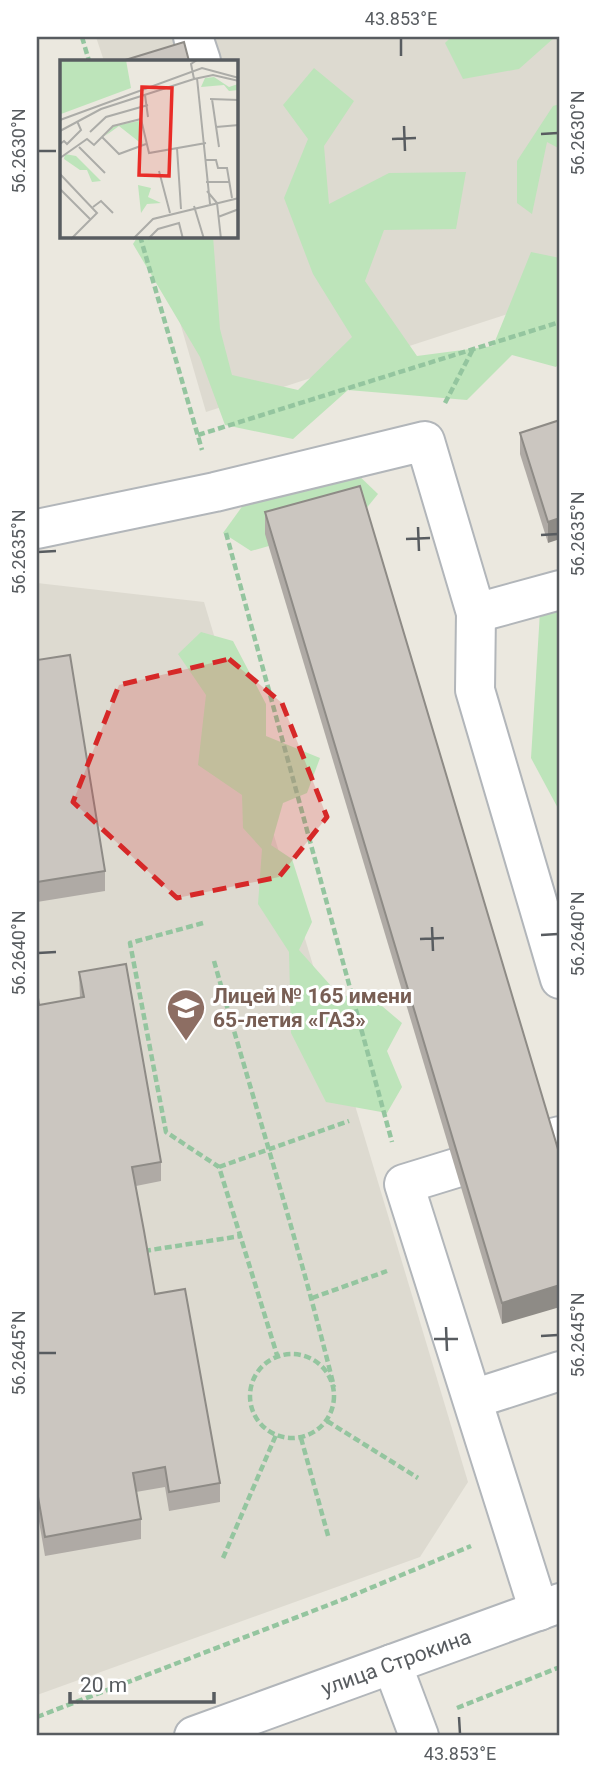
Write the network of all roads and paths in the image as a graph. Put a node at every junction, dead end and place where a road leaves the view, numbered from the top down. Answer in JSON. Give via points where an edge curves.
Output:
{"nodes":[{"id":1,"x":82,"y":37,"type":"edge"},
{"id":2,"x":193,"y":37,"type":"edge"},
{"id":3,"x":89,"y":60,"type":"edge"},
{"id":4,"x":201,"y":60,"type":"edge"},
{"id":5,"x":141,"y":238,"type":"edge"},
{"id":6,"x":560,"y":322,"type":"edge"},
{"id":7,"x":473,"y":349,"type":"junction"},
{"id":8,"x":198,"y":435,"type":"junction"},
{"id":9,"x":425,"y":441,"type":"junction"},
{"id":10,"x":215,"y":492,"type":"junction"},
{"id":11,"x":37,"y":529,"type":"edge"},
{"id":12,"x":560,"y":590,"type":"edge"},
{"id":13,"x":477,"y":613,"type":"junction"},
{"id":14,"x":203,"y":923,"type":"dead end"},
{"id":15,"x":214,"y":961,"type":"dead end"},
{"id":16,"x":560,"y":979,"type":"edge"},
{"id":17,"x":349,"y":1121,"type":"dead end"},
{"id":18,"x":267,"y":1150,"type":"junction"},
{"id":19,"x":219,"y":1167,"type":"junction"},
{"id":20,"x":456,"y":1168,"type":"edge"},
{"id":21,"x":404,"y":1184,"type":"junction"},
{"id":22,"x":241,"y":1236,"type":"junction"},
{"id":23,"x":144,"y":1251,"type":"edge"},
{"id":24,"x":396,"y":1268,"type":"dead end"},
{"id":25,"x":312,"y":1298,"type":"junction"},
{"id":26,"x":277,"y":1355,"type":"junction"},
{"id":27,"x":560,"y":1371,"type":"edge"},
{"id":28,"x":334,"y":1387,"type":"junction"},
{"id":29,"x":473,"y":1399,"type":"junction"},
{"id":30,"x":327,"y":1421,"type":"junction"},
{"id":31,"x":276,"y":1435,"type":"junction"},
{"id":32,"x":301,"y":1438,"type":"junction"},
{"id":33,"x":418,"y":1478,"type":"dead end"},
{"id":34,"x":513,"y":1529,"type":"junction"},
{"id":35,"x":329,"y":1539,"type":"dead end"},
{"id":36,"x":223,"y":1558,"type":"dead end"},
{"id":37,"x":549,"y":1607,"type":"edge"},
{"id":38,"x":392,"y":1664,"type":"junction"},
{"id":39,"x":560,"y":1667,"type":"edge"},
{"id":40,"x":37,"y":1717,"type":"edge"},
{"id":41,"x":417,"y":1731,"type":"edge"},
{"id":42,"x":194,"y":1736,"type":"edge"}],
"edges":[{"from":1,"to":3,"type":"path"},
{"from":2,"to":4,"type":"street"},
{"from":5,"to":8,"type":"path"},
{"from":6,"to":7,"type":"path"},
{"from":7,"to":8,"type":"path"},
{"from":7,"to":9,"type":"path"},
{"from":8,"to":10,"type":"path"},
{"from":9,"to":10,"type":"street"},
{"from":9,"to":13,"type":"street"},
{"from":10,"to":11,"type":"street"},
{"from":10,"to":21,"type":"path"},
{"from":12,"to":13,"type":"street"},
{"from":13,"to":16,"type":"street","via":[[475,690]]},
{"from":14,"to":19,"type":"path","via":[[130,943],[166,1132]]},
{"from":15,"to":18,"type":"path"},
{"from":17,"to":18,"type":"path"},
{"from":18,"to":19,"type":"path"},
{"from":18,"to":25,"type":"path"},
{"from":19,"to":22,"type":"path"},
{"from":20,"to":21,"type":"street"},
{"from":21,"to":29,"type":"street"},
{"from":22,"to":23,"type":"path"},
{"from":22,"to":26,"type":"path"},
{"from":24,"to":25,"type":"path"},
{"from":25,"to":28,"type":"path"},
{"from":26,"to":28,"type":"path","via":[[296,1353],[313,1359],[327,1370]]},
{"from":26,"to":31,"type":"path","via":[[253,1378],[249,1395],[261,1426]]},
{"from":27,"to":29,"type":"street"},
{"from":28,"to":30,"type":"path","via":[[334,1405]]},
{"from":29,"to":34,"type":"street"},
{"from":30,"to":32,"type":"path"},
{"from":30,"to":33,"type":"path"},
{"from":31,"to":32,"type":"path"},
{"from":31,"to":36,"type":"path"},
{"from":32,"to":35,"type":"path"},
{"from":34,"to":37,"type":"street"},
{"from":34,"to":40,"type":"path"},
{"from":37,"to":38,"type":"street","name":"улица Строкина"},
{"from":38,"to":41,"type":"street"},
{"from":38,"to":42,"type":"street","name":"улица Строкина"},
{"from":39,"to":41,"type":"path"}]}
